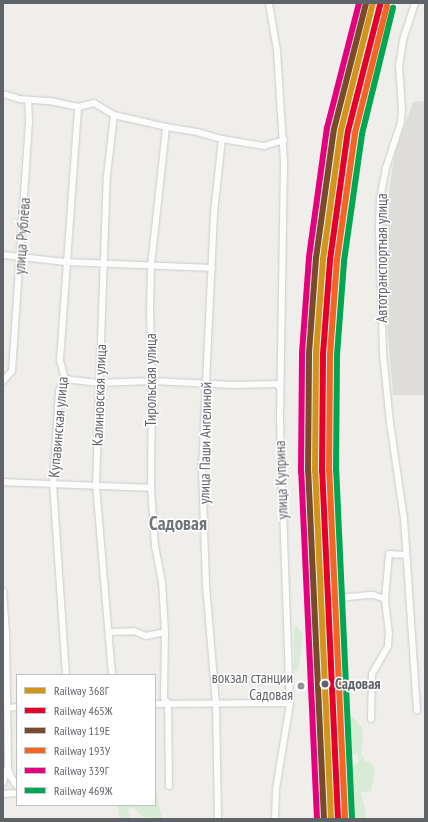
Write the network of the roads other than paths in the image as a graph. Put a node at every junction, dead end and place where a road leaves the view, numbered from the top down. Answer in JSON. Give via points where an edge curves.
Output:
{"nodes":[{"id":1,"x":270,"y":3,"type":"edge"},
{"id":2,"x":415,"y":3,"type":"edge"},
{"id":3,"x":3,"y":92,"type":"edge"},
{"id":4,"x":28,"y":100,"type":"junction"},
{"id":5,"x":78,"y":107,"type":"junction"},
{"id":6,"x":114,"y":115,"type":"junction"},
{"id":7,"x":166,"y":127,"type":"junction"},
{"id":8,"x":222,"y":139,"type":"junction"},
{"id":9,"x":284,"y":140,"type":"junction"},
{"id":10,"x":3,"y":255,"type":"edge"},
{"id":11,"x":21,"y":257,"type":"junction"},
{"id":12,"x":66,"y":262,"type":"junction"},
{"id":13,"x":105,"y":263,"type":"junction"},
{"id":14,"x":151,"y":266,"type":"junction"},
{"id":15,"x":212,"y":268,"type":"junction"},
{"id":16,"x":65,"y":379,"type":"junction"},
{"id":17,"x":3,"y":381,"type":"edge"},
{"id":18,"x":152,"y":381,"type":"junction"},
{"id":19,"x":99,"y":383,"type":"junction"},
{"id":20,"x":206,"y":384,"type":"junction"},
{"id":21,"x":280,"y":388,"type":"junction"},
{"id":22,"x":3,"y":482,"type":"edge"},
{"id":23,"x":53,"y":484,"type":"junction"},
{"id":24,"x":96,"y":486,"type":"junction"},
{"id":25,"x":151,"y":488,"type":"junction"},
{"id":26,"x":406,"y":555,"type":"junction"},
{"id":27,"x":3,"y":591,"type":"edge"},
{"id":28,"x":337,"y":598,"type":"dead end"},
{"id":29,"x":385,"y":599,"type":"junction"},
{"id":30,"x":110,"y":632,"type":"junction"},
{"id":31,"x":165,"y":632,"type":"junction"},
{"id":32,"x":5,"y":640,"type":"edge"},
{"id":33,"x":66,"y":674,"type":"edge"},
{"id":34,"x":112,"y":674,"type":"edge"},
{"id":35,"x":290,"y":703,"type":"junction"},
{"id":36,"x":156,"y":704,"type":"edge"},
{"id":37,"x":168,"y":704,"type":"junction"},
{"id":38,"x":216,"y":704,"type":"junction"},
{"id":39,"x":16,"y":707,"type":"edge"},
{"id":40,"x":8,"y":708,"type":"junction"},
{"id":41,"x":417,"y":711,"type":"dead end"},
{"id":42,"x":372,"y":719,"type":"dead end"},
{"id":43,"x":7,"y":727,"type":"junction"},
{"id":44,"x":3,"y":733,"type":"edge"},
{"id":45,"x":8,"y":767,"type":"junction"},
{"id":46,"x":3,"y":782,"type":"edge"},
{"id":47,"x":16,"y":784,"type":"edge"},
{"id":48,"x":169,"y":786,"type":"dead end"},
{"id":49,"x":16,"y":793,"type":"edge"},
{"id":50,"x":3,"y":794,"type":"edge"},
{"id":51,"x":218,"y":819,"type":"edge"},
{"id":52,"x":275,"y":819,"type":"edge"}],
"edges":[{"from":1,"to":9,"type":"street","name":"улица Куприна","via":[[277,51]]},
{"from":2,"to":26,"type":"street","name":"Автотранспортная улица","via":[[403,41],[399,65],[401,122],[386,168],[380,198],[379,230],[383,346]]},
{"from":3,"to":4,"type":"street"},
{"from":4,"to":5,"type":"street","via":[[50,101]]},
{"from":4,"to":11,"type":"street","name":"улица Рублёва","via":[[29,123]]},
{"from":5,"to":6,"type":"street","via":[[94,103]]},
{"from":5,"to":12,"type":"street","name":"Купавинская улица"},
{"from":6,"to":7,"type":"street"},
{"from":6,"to":13,"type":"street","name":"Калиновская улица","via":[[107,176]]},
{"from":7,"to":8,"type":"street"},
{"from":7,"to":14,"type":"street","name":"Тирольская улица"},
{"from":8,"to":9,"type":"street","via":[[264,146]]},
{"from":8,"to":15,"type":"street","name":"улица Паши Ангелиной","via":[[214,213]]},
{"from":9,"to":21,"type":"street","name":"улица Куприна"},
{"from":10,"to":11,"type":"street"},
{"from":11,"to":12,"type":"street"},
{"from":11,"to":17,"type":"street","name":"улица Рублёва","via":[[12,371]]},
{"from":12,"to":13,"type":"street"},
{"from":12,"to":16,"type":"street","name":"Купавинская улица","via":[[60,360]]},
{"from":13,"to":14,"type":"street"},
{"from":13,"to":19,"type":"street","name":"Калиновская улица"},
{"from":14,"to":15,"type":"street"},
{"from":14,"to":18,"type":"street","name":"Тирольская улица"},
{"from":15,"to":20,"type":"street","name":"улица Паши Ангелиной"},
{"from":16,"to":19,"type":"street"},
{"from":16,"to":23,"type":"street","name":"Купавинская улица","via":[[59,391]]},
{"from":18,"to":19,"type":"street"},
{"from":18,"to":20,"type":"street"},
{"from":18,"to":25,"type":"street","name":"Тирольская улица"},
{"from":19,"to":24,"type":"street","name":"Калиновская улица"},
{"from":20,"to":21,"type":"street","via":[[276,384]]},
{"from":20,"to":38,"type":"street","name":"улица Паши Ангелиной","via":[[202,468],[206,584]]},
{"from":21,"to":35,"type":"street","name":"улица Куприна"},
{"from":22,"to":23,"type":"street"},
{"from":23,"to":24,"type":"street"},
{"from":23,"to":33,"type":"street","name":"Купавинская улица"},
{"from":24,"to":25,"type":"street"},
{"from":24,"to":30,"type":"street","name":"Калиновская улица"},
{"from":25,"to":31,"type":"street","name":"Тирольская улица"},
{"from":26,"to":29,"type":"street","via":[[389,554]]},
{"from":26,"to":41,"type":"street","name":"Автотранспортная улица"},
{"from":27,"to":32,"type":"street"},
{"from":28,"to":29,"type":"street","via":[[373,595]]},
{"from":29,"to":42,"type":"street","via":[[388,646],[372,674]]},
{"from":30,"to":31,"type":"street","via":[[134,632],[146,636]]},
{"from":30,"to":34,"type":"street","name":"Калиновская улица"},
{"from":31,"to":37,"type":"street","name":"Тирольская улица","via":[[164,698]]},
{"from":32,"to":40,"type":"street"},
{"from":35,"to":38,"type":"street"},
{"from":35,"to":52,"type":"street","name":"улица Куприна","via":[[276,788]]},
{"from":36,"to":37,"type":"street"},
{"from":37,"to":38,"type":"street"},
{"from":37,"to":48,"type":"street","name":"Тирольская улица"},
{"from":38,"to":51,"type":"street","name":"улица Паши Ангелиной"},
{"from":39,"to":40,"type":"street"},
{"from":40,"to":43,"type":"street"},
{"from":43,"to":44,"type":"street"},
{"from":43,"to":45,"type":"street"},
{"from":45,"to":46,"type":"street"},
{"from":45,"to":47,"type":"street"},
{"from":49,"to":50,"type":"street"}]}
